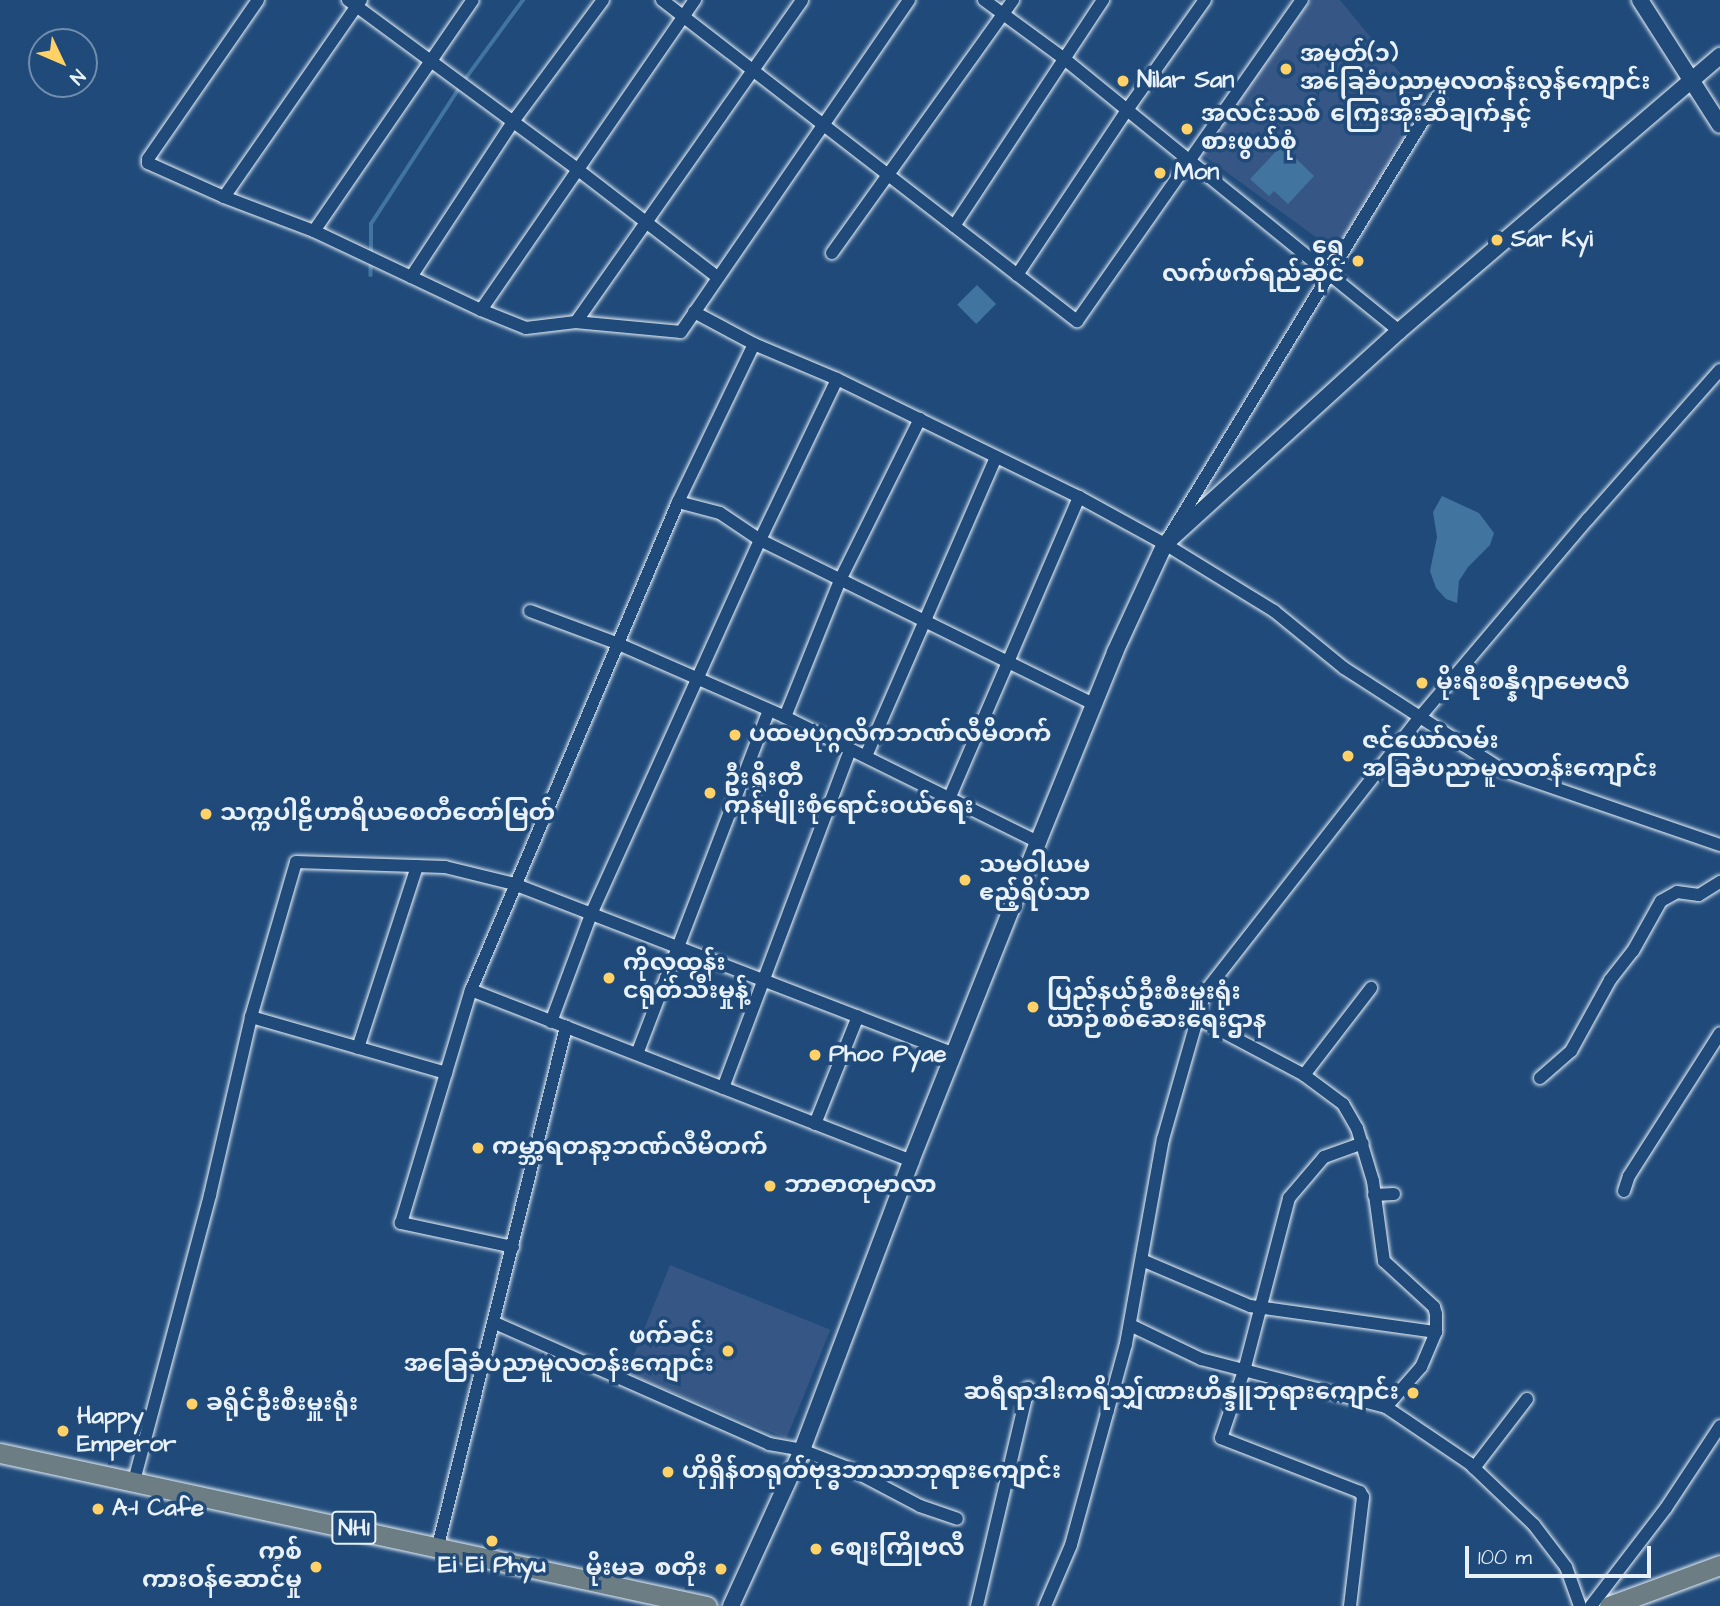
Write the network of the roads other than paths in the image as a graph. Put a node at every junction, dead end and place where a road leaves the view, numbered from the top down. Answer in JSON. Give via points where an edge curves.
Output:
{"nodes":[{"id":1,"x":258,"y":0,"type":"edge"},
{"id":2,"x":473,"y":0,"type":"edge"},
{"id":3,"x":603,"y":0,"type":"edge"},
{"id":4,"x":662,"y":0,"type":"edge"},
{"id":5,"x":695,"y":0,"type":"edge"},
{"id":6,"x":802,"y":0,"type":"edge"},
{"id":7,"x":909,"y":0,"type":"edge"},
{"id":8,"x":984,"y":0,"type":"edge"},
{"id":9,"x":1013,"y":0,"type":"edge"},
{"id":10,"x":1103,"y":0,"type":"edge"},
{"id":11,"x":1205,"y":0,"type":"edge"},
{"id":12,"x":1302,"y":0,"type":"edge"},
{"id":13,"x":1640,"y":0,"type":"edge"},
{"id":14,"x":355,"y":2,"type":"edge"},
{"id":15,"x":1003,"y":15,"type":"junction"},
{"id":16,"x":683,"y":16,"type":"junction"},
{"id":17,"x":1720,"y":56,"type":"edge"},
{"id":18,"x":1062,"y":57,"type":"junction"},
{"id":19,"x":430,"y":62,"type":"junction"},
{"id":20,"x":755,"y":69,"type":"junction"},
{"id":21,"x":1692,"y":82,"type":"junction"},
{"id":22,"x":1438,"y":96,"type":"dead end"},
{"id":23,"x":1127,"y":110,"type":"junction"},
{"id":24,"x":512,"y":123,"type":"junction"},
{"id":25,"x":826,"y":125,"type":"junction"},
{"id":26,"x":1720,"y":125,"type":"edge"},
{"id":27,"x":1188,"y":160,"type":"junction"},
{"id":28,"x":577,"y":169,"type":"junction"},
{"id":29,"x":888,"y":174,"type":"junction"},
{"id":30,"x":224,"y":197,"type":"junction"},
{"id":31,"x":648,"y":223,"type":"junction"},
{"id":32,"x":954,"y":226,"type":"junction"},
{"id":33,"x":314,"y":231,"type":"junction"},
{"id":34,"x":832,"y":253,"type":"dead end"},
{"id":35,"x":1329,"y":273,"type":"junction"},
{"id":36,"x":1017,"y":275,"type":"junction"},
{"id":37,"x":411,"y":277,"type":"junction"},
{"id":38,"x":717,"y":277,"type":"junction"},
{"id":39,"x":709,"y":290,"type":"junction"},
{"id":40,"x":481,"y":310,"type":"junction"},
{"id":41,"x":694,"y":312,"type":"junction"},
{"id":42,"x":576,"y":322,"type":"junction"},
{"id":43,"x":714,"y":324,"type":"junction"},
{"id":44,"x":1399,"y":331,"type":"junction"},
{"id":45,"x":754,"y":344,"type":"junction"},
{"id":46,"x":1720,"y":370,"type":"edge"},
{"id":47,"x":837,"y":379,"type":"junction"},
{"id":48,"x":920,"y":419,"type":"junction"},
{"id":49,"x":996,"y":457,"type":"junction"},
{"id":50,"x":1079,"y":497,"type":"junction"},
{"id":51,"x":678,"y":502,"type":"junction"},
{"id":52,"x":760,"y":540,"type":"junction"},
{"id":53,"x":1165,"y":544,"type":"junction"},
{"id":54,"x":840,"y":580,"type":"junction"},
{"id":55,"x":530,"y":611,"type":"dead end"},
{"id":56,"x":925,"y":622,"type":"junction"},
{"id":57,"x":616,"y":643,"type":"junction"},
{"id":58,"x":1009,"y":663,"type":"junction"},
{"id":59,"x":697,"y":680,"type":"junction"},
{"id":60,"x":1093,"y":704,"type":"junction"},
{"id":61,"x":769,"y":711,"type":"junction"},
{"id":62,"x":785,"y":717,"type":"junction"},
{"id":63,"x":1419,"y":718,"type":"junction"},
{"id":64,"x":850,"y":750,"type":"junction"},
{"id":65,"x":866,"y":756,"type":"junction"},
{"id":66,"x":949,"y":799,"type":"junction"},
{"id":67,"x":1038,"y":842,"type":"junction"},
{"id":68,"x":1720,"y":845,"type":"edge"},
{"id":69,"x":417,"y":866,"type":"junction"},
{"id":70,"x":1720,"y":882,"type":"edge"},
{"id":71,"x":514,"y":884,"type":"junction"},
{"id":72,"x":592,"y":912,"type":"junction"},
{"id":73,"x":679,"y":945,"type":"junction"},
{"id":74,"x":763,"y":979,"type":"junction"},
{"id":75,"x":1371,"y":988,"type":"dead end"},
{"id":76,"x":471,"y":990,"type":"junction"},
{"id":77,"x":858,"y":1016,"type":"junction"},
{"id":78,"x":251,"y":1017,"type":"junction"},
{"id":79,"x":1197,"y":1018,"type":"junction"},
{"id":80,"x":551,"y":1022,"type":"junction"},
{"id":81,"x":566,"y":1027,"type":"junction"},
{"id":82,"x":1720,"y":1033,"type":"edge"},
{"id":83,"x":358,"y":1048,"type":"junction"},
{"id":84,"x":953,"y":1053,"type":"junction"},
{"id":85,"x":637,"y":1054,"type":"junction"},
{"id":86,"x":446,"y":1073,"type":"junction"},
{"id":87,"x":1304,"y":1075,"type":"junction"},
{"id":88,"x":1540,"y":1078,"type":"dead end"},
{"id":89,"x":723,"y":1088,"type":"junction"},
{"id":90,"x":816,"y":1124,"type":"junction"},
{"id":91,"x":1363,"y":1143,"type":"junction"},
{"id":92,"x":911,"y":1161,"type":"junction"},
{"id":93,"x":1624,"y":1191,"type":"dead end"},
{"id":94,"x":1394,"y":1194,"type":"dead end"},
{"id":95,"x":1374,"y":1195,"type":"junction"},
{"id":96,"x":513,"y":1247,"type":"junction"},
{"id":97,"x":1142,"y":1260,"type":"junction"},
{"id":98,"x":1259,"y":1308,"type":"junction"},
{"id":99,"x":495,"y":1323,"type":"junction"},
{"id":100,"x":1130,"y":1325,"type":"junction"},
{"id":101,"x":1436,"y":1332,"type":"junction"},
{"id":102,"x":1244,"y":1371,"type":"junction"},
{"id":103,"x":1028,"y":1388,"type":"dead end"},
{"id":104,"x":1527,"y":1399,"type":"dead end"},
{"id":105,"x":1385,"y":1407,"type":"junction"},
{"id":106,"x":1720,"y":1426,"type":"edge"},
{"id":107,"x":802,"y":1450,"type":"junction"},
{"id":108,"x":0,"y":1453,"type":"edge"},
{"id":109,"x":1474,"y":1468,"type":"junction"},
{"id":110,"x":134,"y":1480,"type":"junction"},
{"id":111,"x":957,"y":1520,"type":"dead end"},
{"id":112,"x":438,"y":1546,"type":"junction"},
{"id":113,"x":1720,"y":1565,"type":"edge"},
{"id":114,"x":707,"y":1606,"type":"edge"},
{"id":115,"x":731,"y":1606,"type":"edge"},
{"id":116,"x":977,"y":1606,"type":"edge"},
{"id":117,"x":1045,"y":1606,"type":"edge"},
{"id":118,"x":1350,"y":1606,"type":"edge"},
{"id":119,"x":1580,"y":1606,"type":"edge"},
{"id":120,"x":1591,"y":1606,"type":"edge"},
{"id":121,"x":1609,"y":1606,"type":"edge"}],
"edges":[{"from":1,"to":30,"type":"street","via":[[147,161]]},
{"from":2,"to":19,"type":"street"},
{"from":3,"to":24,"type":"street"},
{"from":4,"to":16,"type":"street"},
{"from":5,"to":16,"type":"street"},
{"from":6,"to":20,"type":"street"},
{"from":7,"to":25,"type":"street"},
{"from":8,"to":15,"type":"street"},
{"from":9,"to":15,"type":"street"},
{"from":10,"to":18,"type":"street"},
{"from":11,"to":23,"type":"street"},
{"from":12,"to":27,"type":"street"},
{"from":13,"to":21,"type":"main road"},
{"from":14,"to":19,"type":"street"},
{"from":14,"to":30,"type":"street"},
{"from":15,"to":18,"type":"street"},
{"from":15,"to":29,"type":"street"},
{"from":16,"to":20,"type":"street"},
{"from":16,"to":28,"type":"street"},
{"from":17,"to":21,"type":"main road"},
{"from":18,"to":23,"type":"street"},
{"from":18,"to":32,"type":"street"},
{"from":19,"to":24,"type":"street"},
{"from":19,"to":33,"type":"street"},
{"from":20,"to":25,"type":"street"},
{"from":20,"to":31,"type":"street"},
{"from":21,"to":26,"type":"main road"},
{"from":21,"to":44,"type":"main road"},
{"from":22,"to":35,"type":"street"},
{"from":23,"to":27,"type":"street"},
{"from":23,"to":36,"type":"street"},
{"from":24,"to":28,"type":"street"},
{"from":24,"to":37,"type":"street"},
{"from":25,"to":29,"type":"street"},
{"from":25,"to":38,"type":"street"},
{"from":27,"to":35,"type":"street"},
{"from":27,"to":36,"type":"street","via":[[1079,320]]},
{"from":28,"to":31,"type":"street"},
{"from":28,"to":40,"type":"street"},
{"from":29,"to":32,"type":"street"},
{"from":29,"to":34,"type":"street"},
{"from":30,"to":33,"type":"street"},
{"from":31,"to":38,"type":"street"},
{"from":31,"to":42,"type":"street"},
{"from":32,"to":36,"type":"street"},
{"from":33,"to":37,"type":"street"},
{"from":35,"to":44,"type":"street"},
{"from":35,"to":53,"type":"street"},
{"from":37,"to":40,"type":"street"},
{"from":38,"to":39,"type":"street"},
{"from":39,"to":41,"type":"street"},
{"from":39,"to":43,"type":"street"},
{"from":40,"to":42,"type":"street","via":[[526,328]]},
{"from":41,"to":42,"type":"street","via":[[681,332]]},
{"from":41,"to":43,"type":"street"},
{"from":43,"to":45,"type":"street"},
{"from":44,"to":53,"type":"main road"},
{"from":45,"to":47,"type":"street"},
{"from":45,"to":51,"type":"street"},
{"from":46,"to":63,"type":"street"},
{"from":47,"to":48,"type":"street"},
{"from":47,"to":52,"type":"street"},
{"from":48,"to":49,"type":"street"},
{"from":48,"to":54,"type":"street"},
{"from":49,"to":50,"type":"street"},
{"from":49,"to":56,"type":"street"},
{"from":50,"to":53,"type":"street"},
{"from":50,"to":58,"type":"street"},
{"from":51,"to":52,"type":"street","via":[[720,513]]},
{"from":51,"to":57,"type":"street"},
{"from":52,"to":54,"type":"street"},
{"from":52,"to":59,"type":"street"},
{"from":53,"to":60,"type":"main road"},
{"from":53,"to":63,"type":"street","via":[[1274,611],[1344,668]]},
{"from":54,"to":56,"type":"street"},
{"from":54,"to":62,"type":"street"},
{"from":55,"to":57,"type":"street"},
{"from":56,"to":58,"type":"street"},
{"from":56,"to":65,"type":"street"},
{"from":57,"to":59,"type":"street"},
{"from":57,"to":71,"type":"street"},
{"from":58,"to":60,"type":"street"},
{"from":58,"to":66,"type":"street"},
{"from":59,"to":61,"type":"street"},
{"from":59,"to":72,"type":"street"},
{"from":60,"to":67,"type":"main road"},
{"from":61,"to":62,"type":"street"},
{"from":61,"to":73,"type":"street"},
{"from":62,"to":64,"type":"street"},
{"from":63,"to":68,"type":"street","via":[[1502,770]]},
{"from":63,"to":79,"type":"street","via":[[1205,992]]},
{"from":64,"to":65,"type":"street"},
{"from":64,"to":74,"type":"street"},
{"from":65,"to":66,"type":"street"},
{"from":66,"to":67,"type":"street"},
{"from":67,"to":84,"type":"main road"},
{"from":69,"to":71,"type":"street","via":[[445,867]]},
{"from":69,"to":78,"type":"street","via":[[296,862]]},
{"from":69,"to":83,"type":"street"},
{"from":70,"to":88,"type":"street","via":[[1699,895],[1677,892],[1661,901],[1571,1051]]},
{"from":71,"to":72,"type":"street"},
{"from":71,"to":76,"type":"street"},
{"from":72,"to":73,"type":"street"},
{"from":72,"to":80,"type":"street"},
{"from":73,"to":74,"type":"street"},
{"from":73,"to":85,"type":"street"},
{"from":74,"to":77,"type":"street"},
{"from":74,"to":89,"type":"street"},
{"from":75,"to":87,"type":"street"},
{"from":76,"to":80,"type":"street"},
{"from":76,"to":86,"type":"street"},
{"from":77,"to":84,"type":"street"},
{"from":77,"to":90,"type":"street"},
{"from":78,"to":83,"type":"street"},
{"from":78,"to":110,"type":"street","via":[[210,1195]]},
{"from":79,"to":87,"type":"street"},
{"from":79,"to":97,"type":"street","via":[[1163,1139]]},
{"from":80,"to":81,"type":"street"},
{"from":81,"to":85,"type":"street"},
{"from":81,"to":96,"type":"street"},
{"from":82,"to":93,"type":"street","via":[[1629,1176]]},
{"from":83,"to":86,"type":"street"},
{"from":84,"to":92,"type":"main road"},
{"from":85,"to":89,"type":"street"},
{"from":86,"to":96,"type":"street","via":[[401,1223]]},
{"from":87,"to":91,"type":"street","via":[[1343,1104]]},
{"from":89,"to":90,"type":"street"},
{"from":90,"to":92,"type":"street"},
{"from":91,"to":95,"type":"street"},
{"from":91,"to":98,"type":"street","via":[[1324,1157],[1289,1198]]},
{"from":92,"to":107,"type":"main road"},
{"from":94,"to":95,"type":"street"},
{"from":95,"to":101,"type":"street","via":[[1384,1261],[1434,1307]]},
{"from":96,"to":99,"type":"street"},
{"from":97,"to":98,"type":"street"},
{"from":97,"to":100,"type":"street"},
{"from":98,"to":101,"type":"street"},
{"from":98,"to":102,"type":"street"},
{"from":99,"to":107,"type":"street","via":[[769,1444]]},
{"from":99,"to":112,"type":"street"},
{"from":100,"to":102,"type":"street","via":[[1201,1359]]},
{"from":100,"to":117,"type":"street","via":[[1071,1545]]},
{"from":101,"to":105,"type":"street","via":[[1421,1367]]},
{"from":102,"to":105,"type":"street"},
{"from":102,"to":118,"type":"street","via":[[1222,1440],[1360,1492],[1363,1497]]},
{"from":103,"to":116,"type":"street"},
{"from":104,"to":109,"type":"street"},
{"from":105,"to":109,"type":"street"},
{"from":106,"to":120,"type":"street","via":[[1666,1508]]},
{"from":107,"to":111,"type":"street"},
{"from":107,"to":115,"type":"main road"},
{"from":108,"to":110,"type":"main road","number":"NH1"},
{"from":109,"to":119,"type":"street","via":[[1534,1525],[1566,1567]]},
{"from":110,"to":112,"type":"main road","number":"NH1"},
{"from":112,"to":114,"type":"main road","number":"NH1"},
{"from":113,"to":121,"type":"main road"}]}
